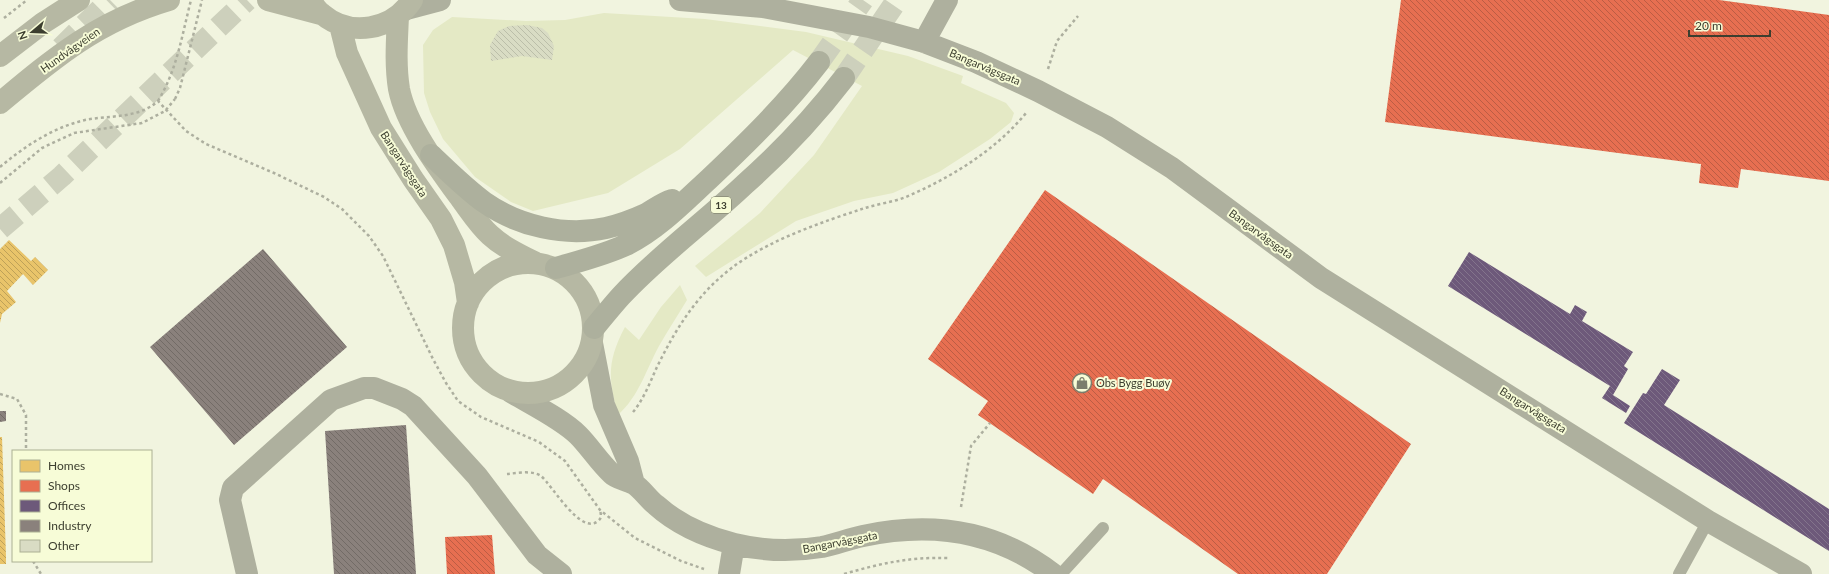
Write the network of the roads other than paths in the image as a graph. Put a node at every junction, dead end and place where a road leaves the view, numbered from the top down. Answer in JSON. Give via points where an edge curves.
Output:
{"nodes":[{"id":1,"x":79,"y":0,"type":"edge"},
{"id":2,"x":169,"y":0,"type":"edge"},
{"id":3,"x":268,"y":0,"type":"edge"},
{"id":4,"x":440,"y":0,"type":"edge"},
{"id":5,"x":680,"y":0,"type":"edge"},
{"id":6,"x":947,"y":0,"type":"edge"},
{"id":7,"x":316,"y":7,"type":"edge"},
{"id":8,"x":406,"y":8,"type":"edge"},
{"id":9,"x":340,"y":25,"type":"junction"},
{"id":10,"x":924,"y":42,"type":"junction"},
{"id":11,"x":0,"y":56,"type":"edge"},
{"id":12,"x":819,"y":62,"type":"tunnel mouth"},
{"id":13,"x":844,"y":78,"type":"tunnel mouth"},
{"id":14,"x":0,"y":103,"type":"edge"},
{"id":15,"x":432,"y":155,"type":"junction"},
{"id":16,"x":694,"y":193,"type":"junction"},
{"id":17,"x":546,"y":266,"type":"junction"},
{"id":18,"x":468,"y":303,"type":"junction"},
{"id":19,"x":593,"y":335,"type":"junction"},
{"id":20,"x":511,"y":392,"type":"junction"},
{"id":21,"x":634,"y":484,"type":"junction"},
{"id":22,"x":1708,"y":521,"type":"junction"},
{"id":23,"x":1103,"y":528,"type":"dead end"},
{"id":24,"x":734,"y":544,"type":"junction"},
{"id":25,"x":247,"y":574,"type":"edge"},
{"id":26,"x":561,"y":574,"type":"edge"},
{"id":27,"x":729,"y":574,"type":"edge"},
{"id":28,"x":1053,"y":574,"type":"edge"},
{"id":29,"x":1062,"y":574,"type":"edge"},
{"id":30,"x":1678,"y":574,"type":"edge"},
{"id":31,"x":1801,"y":574,"type":"edge"}],
"edges":[{"from":1,"to":11,"type":"main road","via":[[43,23]]},
{"from":2,"to":14,"type":"main road","name":"Hundvågveien","via":[[129,14],[82,38]]},
{"from":3,"to":7,"type":"main road"},
{"from":4,"to":8,"type":"street"},
{"from":5,"to":10,"type":"street","name":"Bangarvågsgata","via":[[793,12],[869,27]]},
{"from":6,"to":10,"type":"street"},
{"from":7,"to":9,"type":"main road"},
{"from":8,"to":9,"type":"main road","via":[[389,22],[373,27],[356,28]]},
{"from":8,"to":15,"type":"main road","via":[[396,49],[399,90],[415,130]]},
{"from":9,"to":18,"type":"main road","name":"Bangarvågsgata","via":[[347,52],[381,128],[454,244]]},
{"from":10,"to":22,"type":"street","name":"Bangarvågsgata","via":[[976,62],[1107,127],[1172,168],[1321,278]]},
{"from":12,"to":16,"type":"highway","number":"13","via":[[758,133]]},
{"from":13,"to":19,"type":"highway","number":"13","via":[[820,109],[782,149],[622,295]]},
{"from":15,"to":16,"type":"highway","number":"13","via":[[485,203],[513,218],[535,226],[559,230],[605,228],[645,214],[663,203]]},
{"from":15,"to":17,"type":"main road","via":[[449,183],[490,235],[510,250]]},
{"from":16,"to":17,"type":"highway","number":"13","via":[[652,229],[629,243],[602,255]]},
{"from":17,"to":18,"type":"main road","via":[[518,264],[497,271],[479,284]]},
{"from":17,"to":19,"type":"main road","via":[[571,279],[584,294],[592,314]]},
{"from":18,"to":20,"type":"main road","via":[[463,325],[465,347],[475,367],[491,383]]},
{"from":19,"to":20,"type":"main road","via":[[584,362],[571,378],[553,390],[532,394]]},
{"from":19,"to":21,"type":"street","via":[[604,405],[628,461]]},
{"from":20,"to":21,"type":"street","name":"Bangarvågsgata","via":[[577,434],[613,475]]},
{"from":21,"to":24,"type":"street","name":"Bangarvågsgata","via":[[657,506],[683,524]]},
{"from":22,"to":30,"type":"lane"},
{"from":22,"to":31,"type":"street","name":"Bangarvågsgata"},
{"from":23,"to":29,"type":"lane"},
{"from":24,"to":27,"type":"street"},
{"from":24,"to":28,"type":"street","name":"Bangarvågsgata","via":[[762,550],[790,551],[823,547],[909,528],[957,530],[988,538],[1016,550]]},
{"from":25,"to":26,"type":"street","via":[[230,500],[232,488],[331,400],[364,388],[374,388],[414,406],[477,476],[537,554]]}]}
